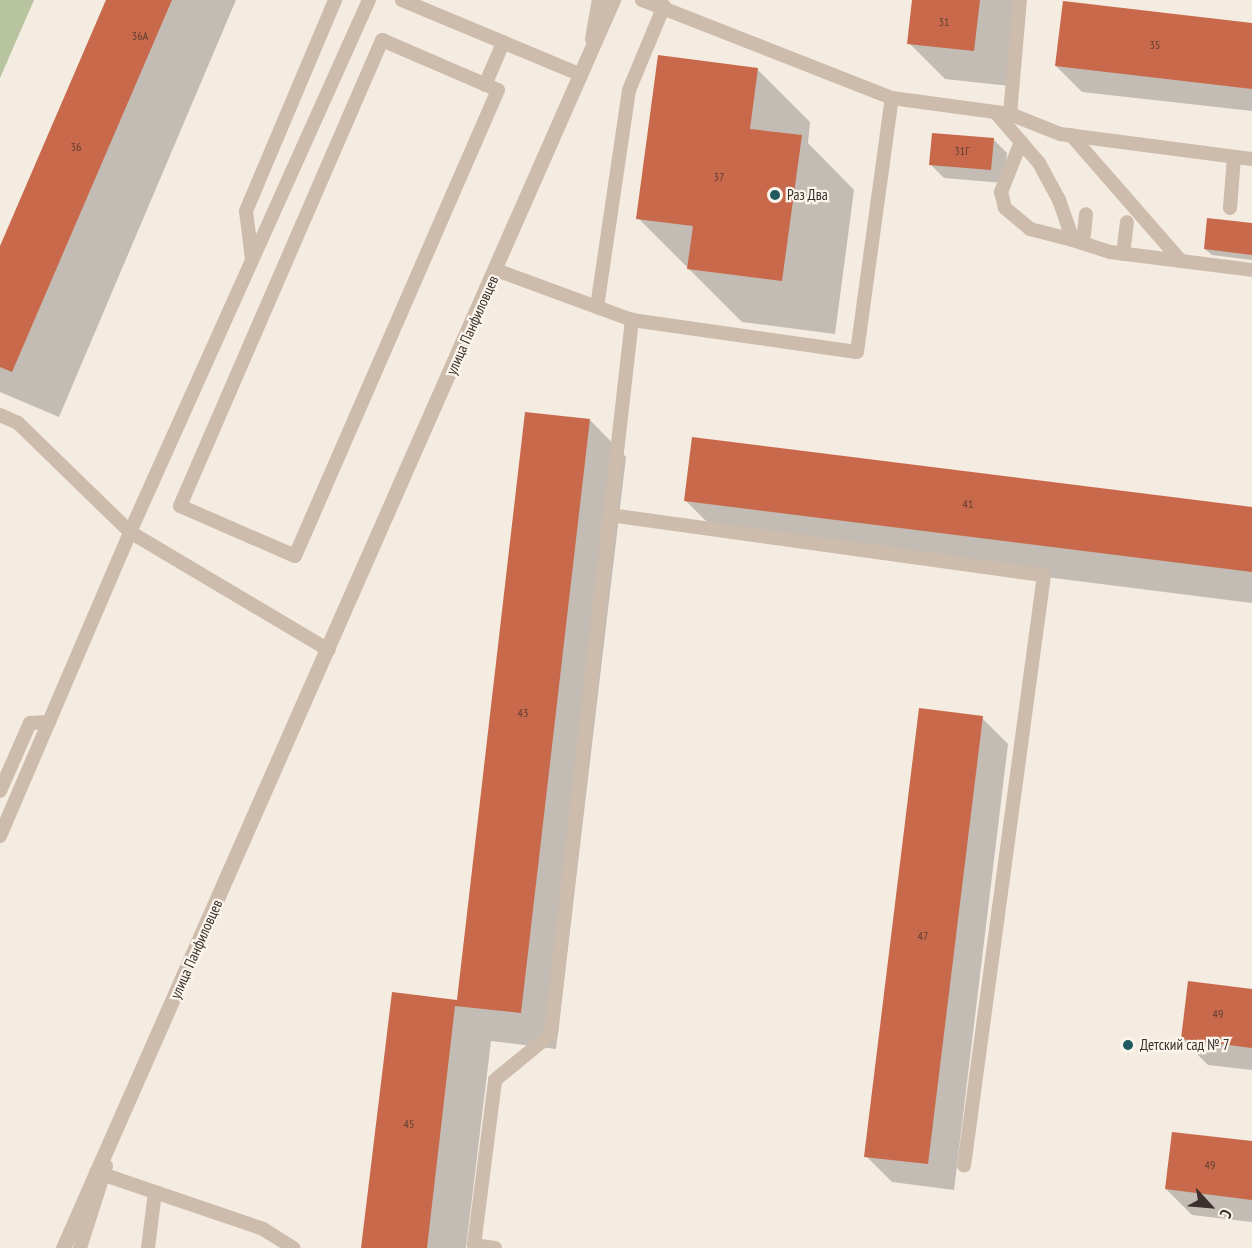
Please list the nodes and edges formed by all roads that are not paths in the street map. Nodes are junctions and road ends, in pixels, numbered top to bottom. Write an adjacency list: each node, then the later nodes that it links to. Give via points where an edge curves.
1 (335, 0): 25 (lane, via 246,211)
2 (369, 0): 25 (lane)
3 (402, 0): 9 (lane)
4 (599, 0): 10 (lane)
5 (613, 0): 10 (street, улица Панфиловцев)
6 (642, 0): 8 (lane)
7 (1020, 0): 14 (lane)
8 (664, 6): 13 (lane); 29 (lane, via 629,90)
9 (503, 43): 11 (lane); 12 (lane)
10 (589, 56): 11 (street, улица Панфиловцев)
11 (581, 75): 27 (street, улица Панфиловцев)
12 (485, 84): 12 (lane, via 498,90 295,556 180,507 382,40)
13 (892, 98): 14 (lane, via 996,113); 30 (lane, via 857,352)
14 (1010, 121): 15 (lane); 16 (lane); 17 (lane)
15 (1071, 135): 18 (lane); 26 (lane)
16 (1021, 142): 17 (lane); 23 (lane, via 1039,163)
17 (1014, 156): 23 (lane, via 1001,192 1005,208 1030,229)
18 (1234, 157): 19 (lane); 20 (lane)
19 (1252, 159)
20 (1230, 208)
21 (1086, 214): 23 (lane)
22 (1127, 222): 24 (lane)
23 (1078, 242): 24 (lane)
24 (1123, 254): 26 (lane)
25 (252, 261): 33 (lane)
26 (1181, 261): 28 (lane)
27 (496, 270): 29 (lane); 34 (street, улица Панфиловцев)
28 (1252, 270)
29 (597, 307): 30 (lane)
30 (632, 320): 32 (lane)
31 (0, 415): 33 (lane, via 18,423)
32 (610, 515): 38 (lane, via 1044,575); 41 (lane, via 551,1034 495,1080)
33 (130, 532): 34 (lane); 35 (lane)
34 (329, 650): 39 (street, улица Панфиловцев, via 120,1118)
35 (50, 722): 36 (lane, via 30,723); 37 (lane)
36 (0, 792)
37 (0, 836)
38 (964, 1166)
39 (100, 1173): 40 (lane); 42 (street, улица Панфиловцев); 43 (lane)
40 (155, 1192): 44 (lane); 45 (lane, via 263,1229)
41 (473, 1247): 46 (lane)
42 (63, 1248)
43 (80, 1248)
44 (148, 1248)
45 (293, 1248)
46 (495, 1248)

